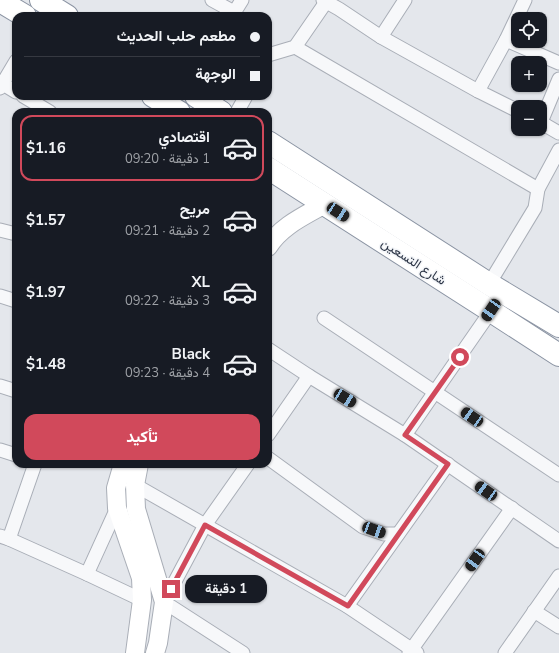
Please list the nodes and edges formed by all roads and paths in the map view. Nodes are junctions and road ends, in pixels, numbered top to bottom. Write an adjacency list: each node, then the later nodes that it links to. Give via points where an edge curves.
1 (41, 0): 9 (highway)
2 (212, 0): 10 (street)
3 (242, 0): 11 (street)
4 (405, 0): 12 (street)
5 (525, 0): 13 (street)
6 (0, 1): 8 (highway)
7 (324, 1): 12 (street); 14 (street)
8 (18, 12)
9 (60, 12)
10 (230, 12)
11 (234, 12)
12 (381, 37): 21 (street)
13 (506, 40): 16 (street); 21 (street)
14 (295, 47): 15 (street); 35 (street)
15 (272, 54)
16 (559, 63)
17 (12, 68): 19 (street)
18 (559, 79): 25 (street)
19 (1, 86): 20 (street)
20 (12, 90)
21 (478, 91): 29 (street)
22 (30, 100): 26 (street)
23 (160, 100): 27 (highway)
24 (202, 100): 28 (highway)
25 (547, 106)
26 (43, 108)
27 (172, 108)
28 (214, 108)
29 (511, 108)
30 (547, 126): 31 (street)
31 (559, 133)
32 (272, 145): 40 (highway, شارع التسعين)
33 (559, 150): 35 (street)
34 (272, 171): 36 (highway, شارع التسعين)
35 (538, 189): 40 (street, via 535,208)
36 (325, 204): 39 (main road, via 290,224); 43 (highway, شارع التسعين)
37 (0, 230): 38 (street)
38 (12, 233)
39 (272, 241)
40 (489, 284): 45 (highway, شارع التسعين)
41 (0, 296): 42 (street)
42 (12, 300)
43 (491, 310): 47 (highway, شارع التسعين); 51 (street)
44 (324, 318): 51 (street)
45 (559, 326)
46 (272, 352): 48 (street)
47 (559, 355)
48 (310, 376): 52 (street); 53 (street)
49 (0, 386): 50 (street)
50 (12, 389)
51 (436, 392): 53 (street); 62 (street)
52 (272, 429)
53 (405, 435): 57 (street)
54 (0, 450): 55 (street)
55 (12, 454)
56 (272, 461): 67 (street, via 363,527 384,534)
57 (448, 464): 65 (street); 67 (street)
58 (33, 468): 68 (street)
59 (122, 468): 64 (main road, via 116,488)
60 (138, 468): 63 (main road)
61 (245, 468): 66 (street)
62 (559, 475)
63 (135, 486): 66 (street); 73 (main road, via 136,509)
64 (117, 508): 70 (street); 72 (main road, via 141,578)
65 (512, 508): 69 (street); 77 (street)
66 (205, 525): 73 (street); 74 (street)
67 (398, 534): 74 (street)
68 (4, 537): 70 (street)
69 (559, 541)
70 (87, 574): 72 (street)
71 (559, 576): 75 (street)
72 (142, 600): 78 (main road)
73 (164, 602): 79 (main road); 80 (street)
74 (348, 606): 77 (street)
75 (534, 611): 76 (street); 81 (street)
76 (559, 627)
77 (412, 652)
78 (135, 653)
79 (155, 653)
80 (243, 653)
81 (505, 653)

